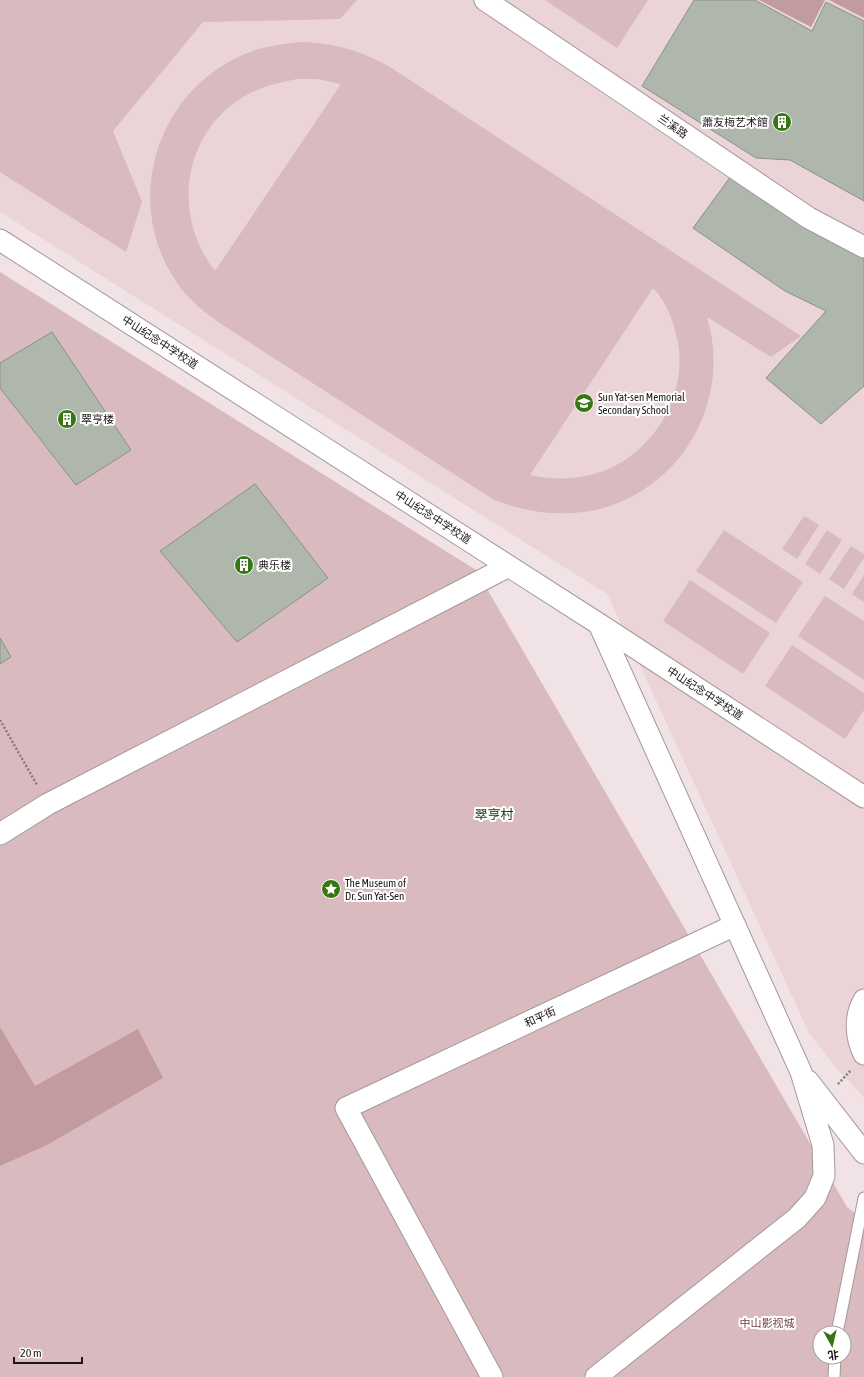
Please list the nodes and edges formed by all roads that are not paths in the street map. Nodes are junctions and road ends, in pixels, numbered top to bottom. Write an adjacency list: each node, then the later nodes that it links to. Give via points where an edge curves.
1 (485, 0): 3 (street, 兰溪路, via 809,218)
2 (0, 240): 4 (street, 中山纪念中学校道)
3 (864, 247)
4 (510, 566): 5 (street, 中山纪念中学校道); 7 (street, via 48,804)
5 (599, 624): 6 (street, 中山纪念中学校道); 8 (street)
6 (864, 797)
7 (0, 834)
8 (735, 925): 11 (street); 16 (street, 和平街, via 346,1108)
9 (864, 1000): 10 (street, via 858,1017 857,1031 861,1047)
10 (859, 1061)
11 (801, 1072): 12 (street); 17 (street, via 823,1145 824,1176 815,1198 797,1218)
12 (864, 1152)
13 (864, 1198): 14 (lane)
14 (839, 1325)
15 (835, 1365): 18 (lane)
16 (492, 1377)
17 (596, 1377)
18 (834, 1377)

